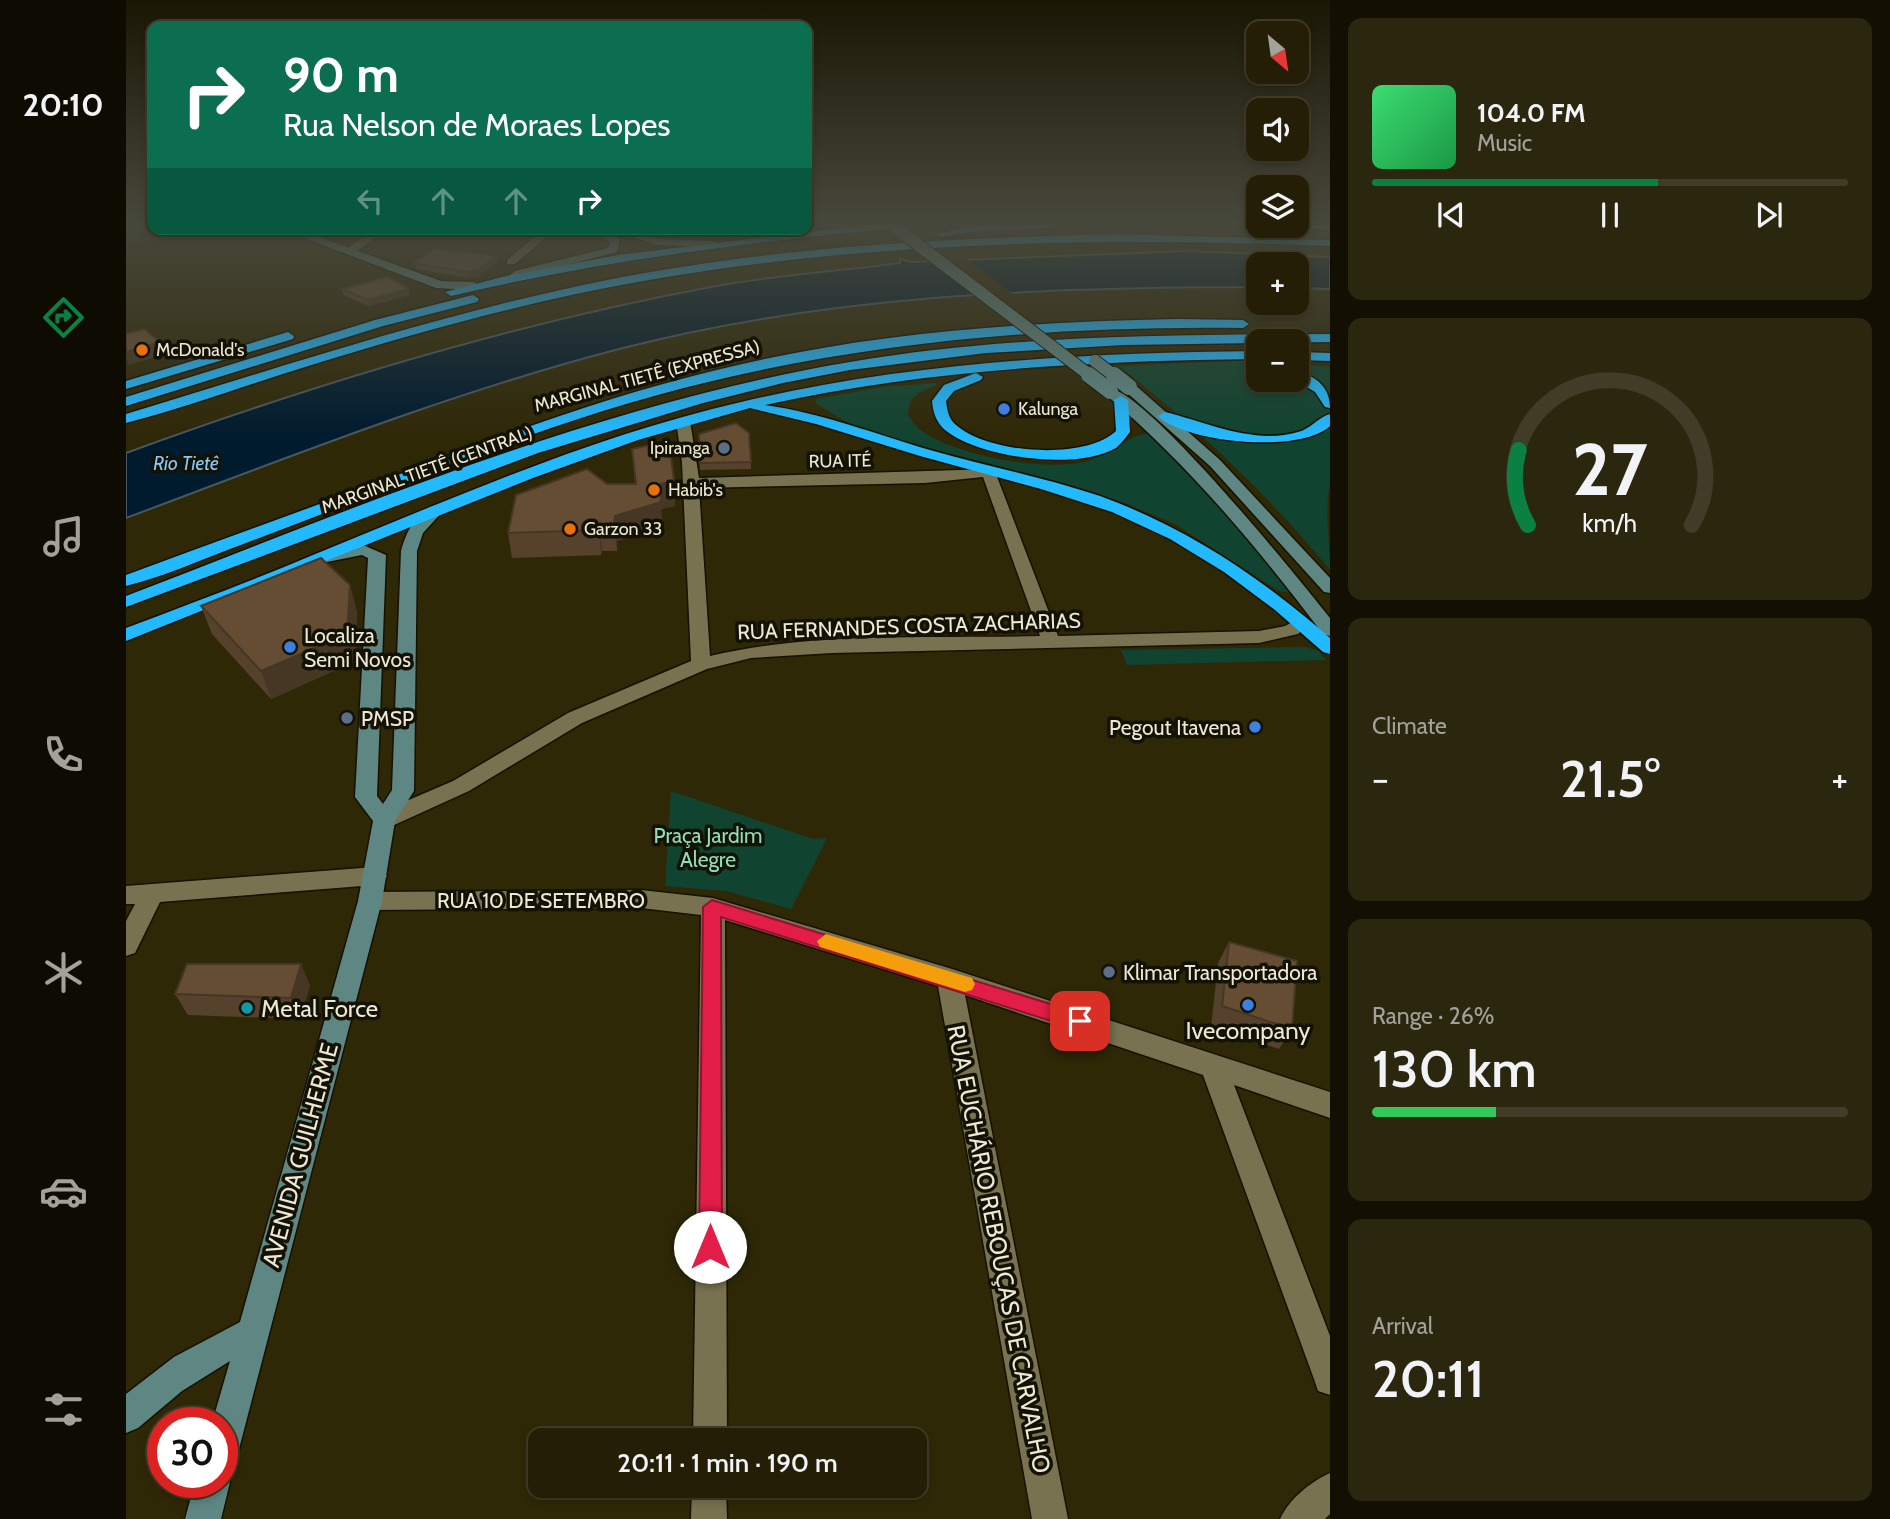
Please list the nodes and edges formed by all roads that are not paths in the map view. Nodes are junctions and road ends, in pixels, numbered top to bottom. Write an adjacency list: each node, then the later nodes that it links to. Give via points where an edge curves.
1 (436, 296): 20 (highway)
2 (487, 296): 12 (highway)
3 (552, 296): 28 (highway, via 361,345)
4 (988, 296): 21 (main road, bridge)
5 (999, 296): 21 (main road, bridge)
6 (1330, 327): 35 (highway, MARGINAL TIETÊ (EXPRESSA), via 1127,324 991,331 912,338 779,360 535,426)
7 (1228, 338): 8 (highway, MARGINAL TIETÊ (CENTRAL)); 9 (highway); 32 (highway, MARGINAL TIETÊ (CENTRAL), via 1114,340 988,350 783,379 678,406)
8 (1330, 338)
9 (1246, 339)
10 (1309, 344): 11 (highway)
11 (1330, 346)
12 (289, 350): 22 (highway); 23 (highway)
13 (1246, 355): 14 (highway)
14 (1223, 356): 17 (highway); 18 (highway, via 1132,355)
15 (1309, 356): 16 (highway)
16 (1330, 357)
17 (1246, 360)
18 (1013, 365): 21 (highway, via 949,388 939,401 949,426 987,446 1014,453 1076,453 1121,435 1125,423); 25 (highway, via 845,386)
19 (1309, 382): 24 (highway)
20 (126, 385)
21 (1120, 393): 26 (main road); 42 (main road, via 1174,445 1275,557)
22 (126, 395)
23 (126, 402)
24 (1330, 404)
25 (741, 406): 29 (highway); 30 (highway, via 808,415)
26 (1165, 416): 27 (highway, via 1212,433 1252,439 1299,436); 36 (main road)
27 (1330, 418)
28 (126, 419)
29 (683, 421): 31 (street); 33 (highway, via 583,452)
30 (989, 472): 31 (street, RUA ITÉ, via 925,478); 40 (highway, via 1115,508 1157,525 1194,545); 44 (street)
31 (691, 483): 46 (street)
32 (420, 491): 37 (highway, MARGINAL TIETÊ (CENTRAL)); 38 (highway, via 382,515)
33 (436, 510): 34 (highway); 39 (main road, AVENIDA GUILHERME, via 411,540)
34 (322, 558): 41 (main road, via 363,550 377,555); 43 (highway)
35 (126, 581)
36 (1330, 588)
37 (126, 602)
38 (126, 617)
39 (406, 622): 41 (main road); 47 (main road, AVENIDA GUILHERME, via 403,791)
40 (1303, 623): 44 (street, RUA FERNANDES COSTA ZACHARIAS, via 1259,637); 45 (highway)
41 (375, 626): 47 (main road, via 366,797)
42 (1330, 630)
43 (126, 635)
44 (1051, 642): 46 (street, RUA FERNANDES COSTA ZACHARIAS, via 774,650)
45 (1330, 648)
46 (701, 664): 47 (street, RUA FERNANDES COSTA ZACHARIAS, via 575,718 461,786)
47 (384, 820): 48 (main road, AVENIDA GUILHERME)
48 (372, 888): 49 (street, RUA 10 DE SETEMBRO); 51 (street, RUA 10 DE SETEMBRO, via 641,899); 56 (main road, AVENIDA GUILHERME)
49 (152, 893): 50 (street, RUA 10 DE SETEMBRO); 52 (street)
50 (126, 895)
51 (712, 907): 53 (street, RUA 10 DE SETEMBRO); 60 (street)
52 (126, 946)
53 (949, 979): 54 (street, RUA 10 DE SETEMBRO); 66 (street, RUA EUCHÁRIO REBOUÇAS DE CARVALHO)
54 (1212, 1064): 55 (street, RUA 10 DE SETEMBRO); 57 (street)
55 (1330, 1105)
56 (253, 1333): 58 (main road, AVENIDA GUILHERME); 59 (main road, via 172,1375)
57 (1330, 1379)
58 (233, 1407)
59 (126, 1416)
60 (709, 1428)
61 (1330, 1491): 67 (street)
62 (209, 1498): 64 (main road)
63 (709, 1498): 65 (street)
64 (203, 1519)
65 (709, 1519)
66 (1049, 1519)
67 (1298, 1519)

